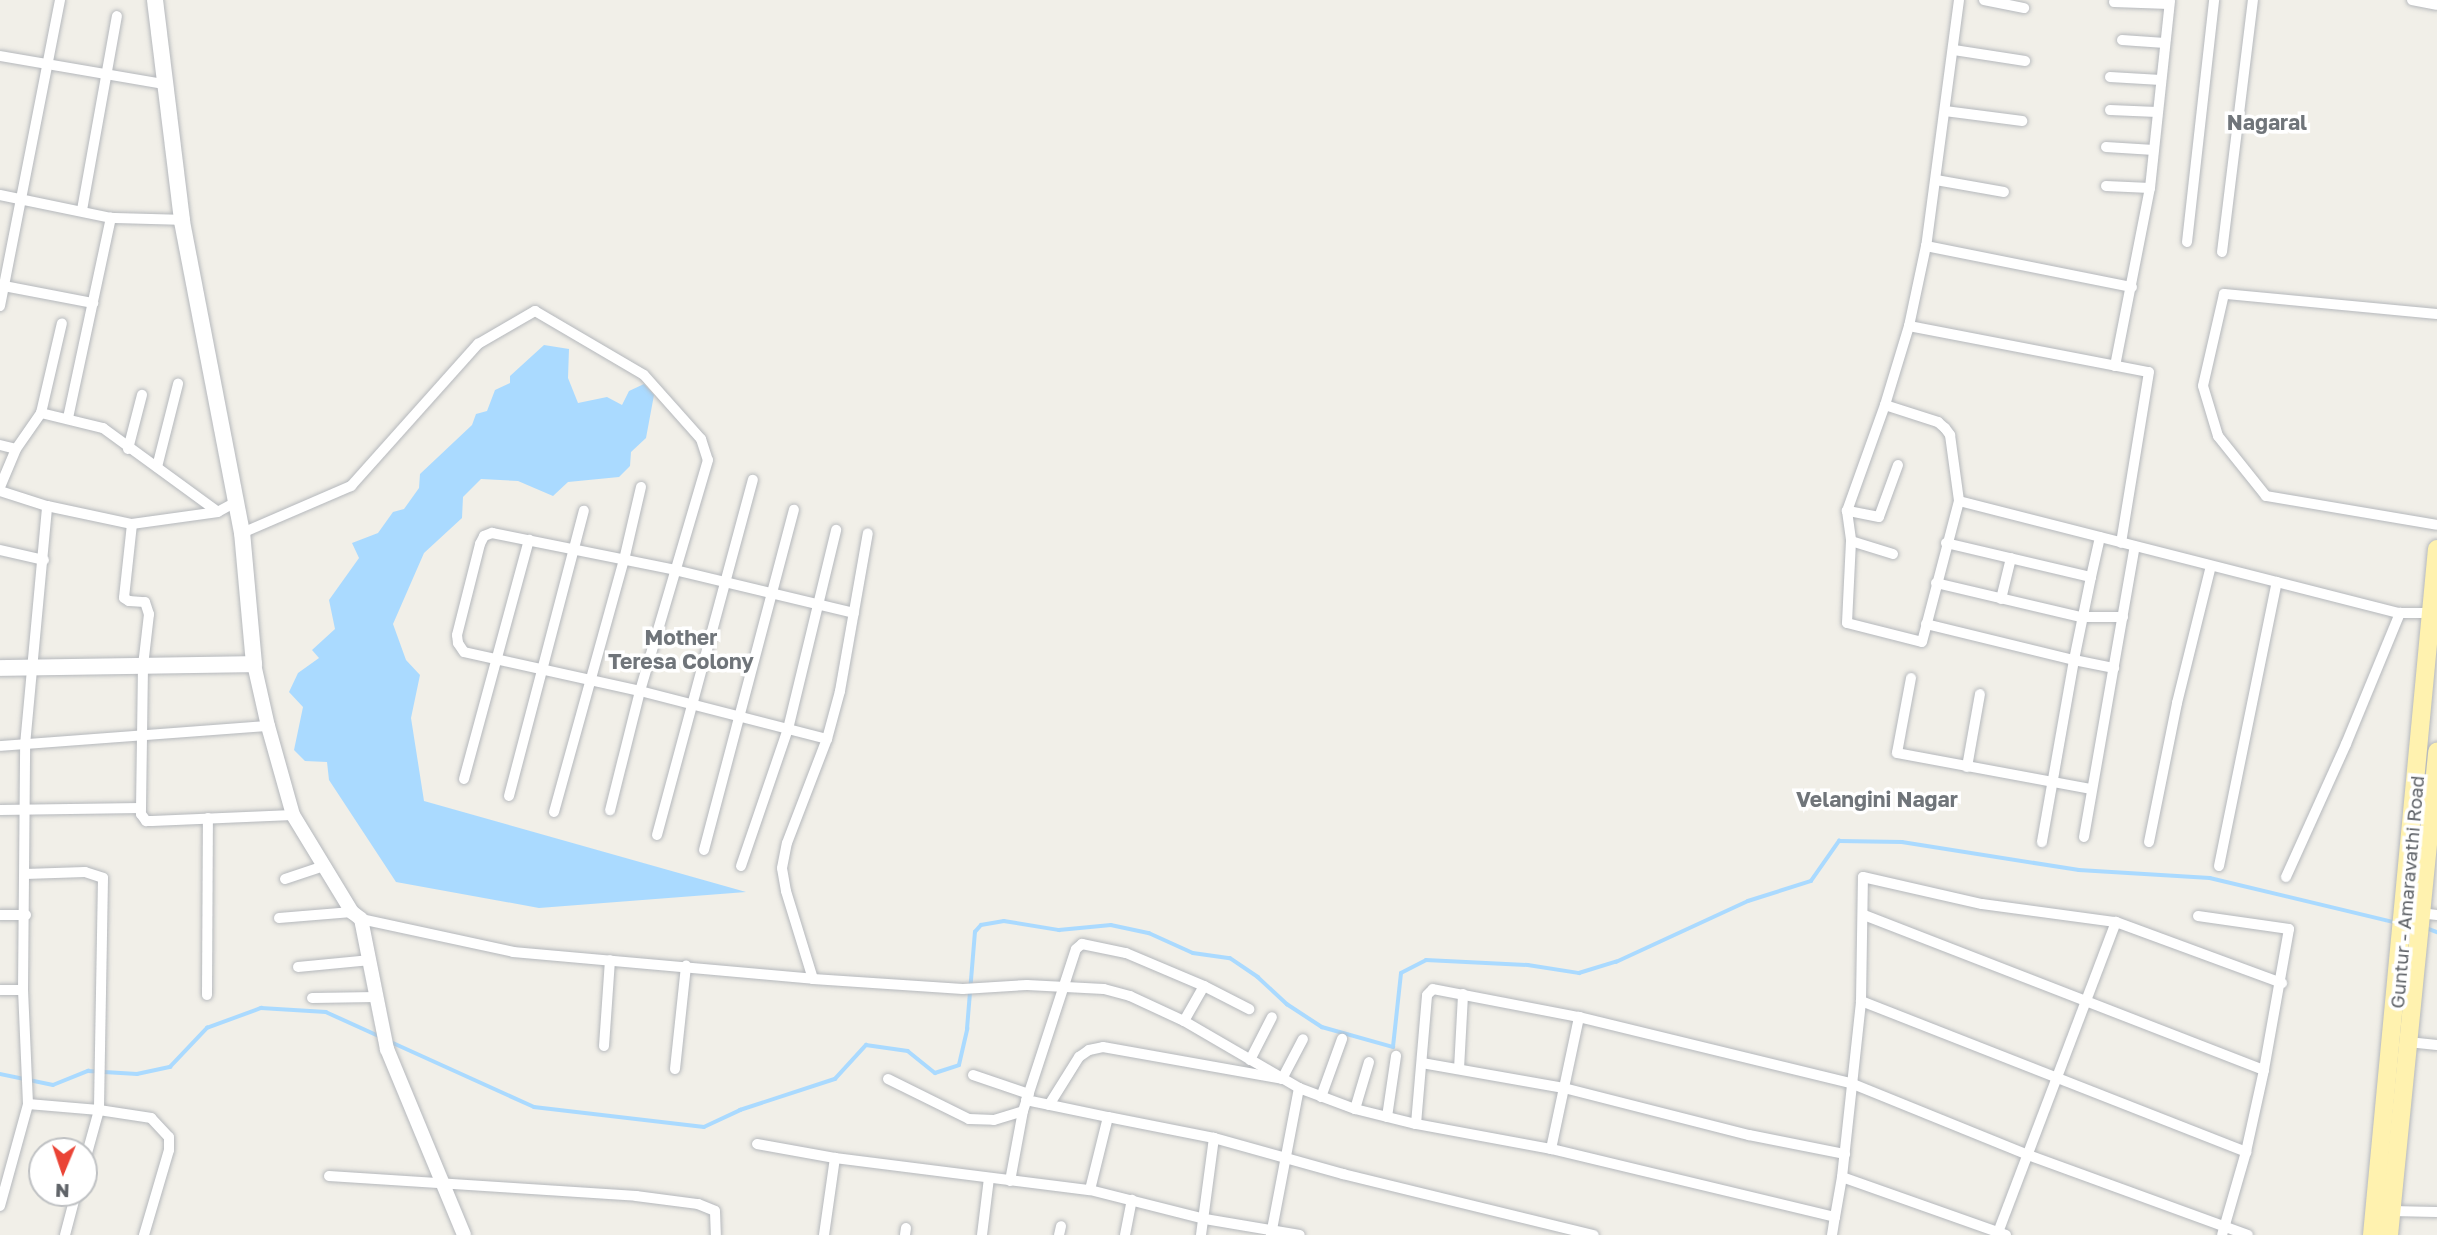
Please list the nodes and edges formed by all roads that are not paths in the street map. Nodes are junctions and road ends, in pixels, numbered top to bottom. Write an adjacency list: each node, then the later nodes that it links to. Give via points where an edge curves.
1 (60, 0): 18 (street)
2 (155, 0): 22 (main road)
3 (1959, 0): 15 (street)
4 (1984, 0): 11 (street)
5 (2214, 0): 38 (street)
6 (2253, 0): 40 (street)
7 (2412, 0): 10 (street)
8 (2114, 2): 9 (street)
9 (2169, 2): 14 (street)
10 (2437, 5)
11 (2024, 8)
12 (117, 16): 19 (street)
13 (2122, 40): 14 (street)
14 (2165, 43): 21 (street)
15 (1954, 50): 17 (street); 24 (street)
16 (0, 56): 18 (street)
17 (2025, 61)
18 (47, 65): 19 (street); 34 (street)
19 (106, 76): 22 (street); 35 (street)
20 (2110, 77): 21 (street)
21 (2161, 80): 25 (street)
22 (164, 84): 37 (main road)
23 (2110, 110): 25 (street)
24 (1945, 111): 26 (street); 29 (street)
25 (2157, 112): 28 (street)
26 (2022, 121)
27 (2106, 147): 28 (street)
28 (2154, 150): 31 (street)
29 (1936, 180): 32 (street); 39 (street)
30 (2106, 186): 31 (street)
31 (2150, 188): 43 (street)
32 (2004, 192)
33 (0, 195): 34 (street)
34 (21, 199): 35 (street); 41 (street)
35 (82, 210): 36 (street)
36 (111, 218): 37 (street); 44 (street)
37 (182, 220): 64 (main road)
38 (2187, 242)
39 (1926, 246): 43 (street); 48 (street)
40 (2222, 252)
41 (4, 259): 42 (street)
42 (4, 286): 44 (street); 45 (street)
43 (2132, 287): 49 (street)
44 (93, 303): 54 (street)
45 (0, 306)
46 (2437, 314): 71 (street, via 2224,294 2203,386 2218,436 2266,496)
47 (62, 323): 53 (street)
48 (1909, 326): 49 (street); 52 (street)
49 (2115, 366): 79 (street, via 2149,372)
50 (178, 384): 59 (street)
51 (142, 395): 57 (street)
52 (1885, 405): 63 (street, via 1945,428 1950,435); 68 (street)
53 (41, 413): 54 (street); 56 (street)
54 (68, 418): 57 (street, via 103,428)
55 (0, 445): 56 (street)
56 (16, 449): 62 (street)
57 (128, 449): 59 (street)
58 (1898, 465): 68 (street, via 1880,517)
59 (157, 467): 69 (street)
60 (753, 480): 91 (street)
61 (641, 487): 87 (street)
62 (0, 489): 65 (street)
63 (1959, 501): 75 (street); 78 (street)
64 (234, 503): 69 (street); 73 (main road)
65 (47, 506): 70 (street); 86 (street)
66 (794, 510): 94 (street)
67 (584, 511): 82 (street)
68 (1847, 511): 77 (street)
69 (218, 512): 70 (street)
70 (132, 524): 106 (street, via 124,598 145,602 148,607)
71 (2437, 525)
72 (836, 530): 96 (street)
73 (242, 533): 89 (street, via 351,486 478,344 535,311 644,375 701,439 708,460); 105 (main road)
74 (868, 533): 98 (street)
75 (2101, 537): 79 (street); 90 (street)
76 (529, 540): 82 (street); 103 (street); 103 (street, via 492,533 480,544 458,643 464,652)
77 (1852, 541): 84 (street); 102 (street, via 1847,624 1922,642)
78 (1946, 543): 85 (street); 93 (street)
79 (2121, 543): 80 (street)
80 (2136, 546): 88 (street); 101 (street)
81 (2437, 548): 97 (main road, Guntur - Amaravathi Road)
82 (574, 549): 87 (street); 108 (street)
83 (0, 550): 86 (street)
84 (1893, 554)
85 (2011, 558): 90 (street); 95 (street)
86 (44, 560): 110 (street)
87 (624, 560): 89 (street); 112 (street)
88 (2211, 566): 92 (street); 139 (street)
89 (675, 570): 91 (street); 113 (street)
90 (2091, 577): 100 (street)
91 (726, 582): 94 (street); 115 (street)
92 (2277, 582): 99 (street); 143 (street)
93 (1936, 583): 95 (street); 102 (street)
94 (773, 594): 96 (street); 116 (street)
95 (2001, 598): 100 (street)
96 (818, 605): 98 (street); 118 (street)
97 (2434, 612): 99 (street); 154 (main road, Guntur - Amaravathi Road)
98 (854, 613): 120 (street)
99 (2400, 613): 145 (street)
100 (2081, 617): 101 (street); 104 (street)
101 (2123, 617): 109 (street)
102 (1926, 624): 104 (street)
103 (497, 657): 108 (street); 125 (street)
104 (2074, 660): 109 (street); 126 (street)
105 (254, 664): 106 (main road); 117 (street)
106 (143, 666): 110 (main road); 119 (street)
107 (0, 668): 110 (main road)
108 (544, 668): 112 (street); 128 (street)
109 (2113, 668): 127 (street)
110 (30, 669): 121 (street)
111 (1911, 678): 124 (street, via 1897,752)
112 (590, 680): 113 (street); 133 (street)
113 (640, 691): 115 (street); 132 (street)
114 (1980, 694): 124 (street)
115 (694, 705): 116 (street); 136 (street)
116 (740, 717): 118 (street); 140 (street)
117 (268, 726): 119 (street); 134 (street)
118 (788, 729): 120 (street); 142 (street)
119 (141, 735): 121 (street); 130 (street)
120 (827, 739): 159 (street, via 782,868)
121 (25, 745): 122 (street); 129 (street)
122 (0, 746)
123 (2437, 751): 154 (main road, Guntur - Amaravathi Road)
124 (1967, 767): 126 (street)
125 (464, 779)
126 (2052, 782): 127 (street); 138 (street)
127 (2091, 789): 137 (street)
128 (509, 796)
129 (25, 808): 130 (street); 131 (street); 144 (street)
130 (141, 808): 135 (street, via 146,821)
131 (0, 810)
132 (610, 810)
133 (554, 812)
134 (293, 815): 135 (street); 141 (street)
135 (208, 818): 166 (street)
136 (657, 835)
137 (2084, 837)
138 (2042, 842)
139 (2149, 842)
140 (704, 850)
141 (324, 866): 146 (street); 149 (street)
142 (741, 866)
143 (2219, 866)
144 (25, 874): 148 (street); 199 (street, via 85,872 103,878)
145 (2286, 877)
146 (285, 879)
147 (0, 915): 148 (street)
148 (26, 915): 164 (street)
149 (357, 915): 152 (street); 155 (street); 156 (street, via 513,952)
150 (1864, 915): 153 (street, via 1863,877 1983,904); 169 (street); 170 (street)
151 (2198, 916): 160 (street, via 2289,929)
152 (279, 918)
153 (2116, 922): 160 (street); 169 (street)
154 (2417, 922): 177 (main road, Guntur - Amaravathi Road); 240 (main road, Guntur - Amaravathi Road)
155 (371, 960): 158 (street); 167 (street)
156 (610, 960): 157 (street); 179 (street)
157 (686, 965): 159 (street); 184 (street)
158 (298, 967)
159 (813, 979): 162 (street, via 963,989)
160 (2281, 983): 186 (street)
161 (1204, 986): 162 (street, via 1126,953 1082,944 1076,949); 171 (street); 174 (street)
162 (1065, 987): 174 (street, via 1117,992); 195 (street)
163 (0, 990): 164 (street)
164 (23, 990): 196 (street)
165 (1463, 994): 173 (street); 183 (street, via 1428,991); 185 (street)
166 (208, 995)
167 (377, 997): 168 (street); 216 (street, via 387,1048)
168 (312, 998)
169 (2089, 1000): 186 (street); 190 (street)
170 (1861, 1001): 190 (street); 191 (street)
171 (1249, 1009)
172 (1272, 1017): 181 (street)
173 (1580, 1017): 191 (street); 192 (street)
174 (1184, 1021): 181 (street)
175 (1303, 1038): 189 (street)
176 (1342, 1039): 194 (street)
177 (2408, 1042): 178 (street); 221 (main road, Guntur - Amaravathi Road)
178 (2437, 1045)
179 (604, 1046)
180 (1396, 1056): 201 (street)
181 (1250, 1060): 189 (street)
182 (1369, 1062): 198 (street)
183 (1422, 1063): 185 (street); 202 (street)
184 (675, 1069)
185 (1459, 1069): 192 (street)
186 (2264, 1070): 207 (street)
187 (973, 1075): 195 (street)
188 (888, 1079): 195 (street, via 969,1119 994,1120)
189 (1282, 1079): 193 (street); 197 (street, via 1102,1047 1079,1057)
190 (2059, 1080): 207 (street); 209 (street)
191 (1853, 1084): 208 (street); 209 (street)
192 (1564, 1087): 206 (street); 208 (street, via 1749,1135)
193 (1299, 1088): 194 (street); 211 (street)
194 (1321, 1097): 198 (street)
195 (1026, 1102): 197 (street); 215 (street)
196 (28, 1104): 199 (street); 219 (street)
197 (1049, 1105): 200 (street)
198 (1355, 1109): 201 (street)
199 (99, 1110): 203 (street); 229 (street, via 151,1118 169,1137)
200 (1108, 1117): 204 (street); 217 (street)
201 (1387, 1117): 202 (street)
202 (1416, 1125): 206 (street)
203 (92, 1137)
204 (1214, 1138): 211 (street); 224 (street)
205 (757, 1144): 210 (street)
206 (1551, 1149): 223 (street)
207 (2246, 1152): 225 (street)
208 (1844, 1154): 213 (street)
209 (2028, 1155): 225 (street); 227 (street)
210 (835, 1157): 214 (street); 232 (street)
211 (1286, 1157): 226 (street); 237 (street)
212 (329, 1176): 216 (street)
213 (1842, 1177): 223 (street); 227 (street)
214 (989, 1178): 215 (street); 233 (street)
215 (1010, 1181): 217 (street)
216 (444, 1185): 230 (street); 231 (street, via 636,1196 707,1206 715,1211)
217 (1090, 1190): 218 (street)
218 (1132, 1200): 224 (street); 234 (street)
219 (0, 1206)
220 (72, 1207): 228 (street)
221 (2391, 1211): 222 (street); 241 (main road, Guntur - Amaravathi Road)
222 (2437, 1212)
223 (1835, 1217): 238 (street)
224 (1205, 1219): 226 (street); 235 (street)
225 (2224, 1231): 239 (street)
226 (1272, 1232): 236 (street)
227 (2000, 1234)
228 (65, 1235)
229 (144, 1235)
230 (464, 1235)
231 (716, 1235)
232 (824, 1235)
233 (982, 1235)
234 (1125, 1235)
235 (1201, 1235)
236 (1300, 1235)
237 (1594, 1235)
238 (1832, 1235)
239 (2248, 1235)
240 (2372, 1235)
241 (2389, 1235)

